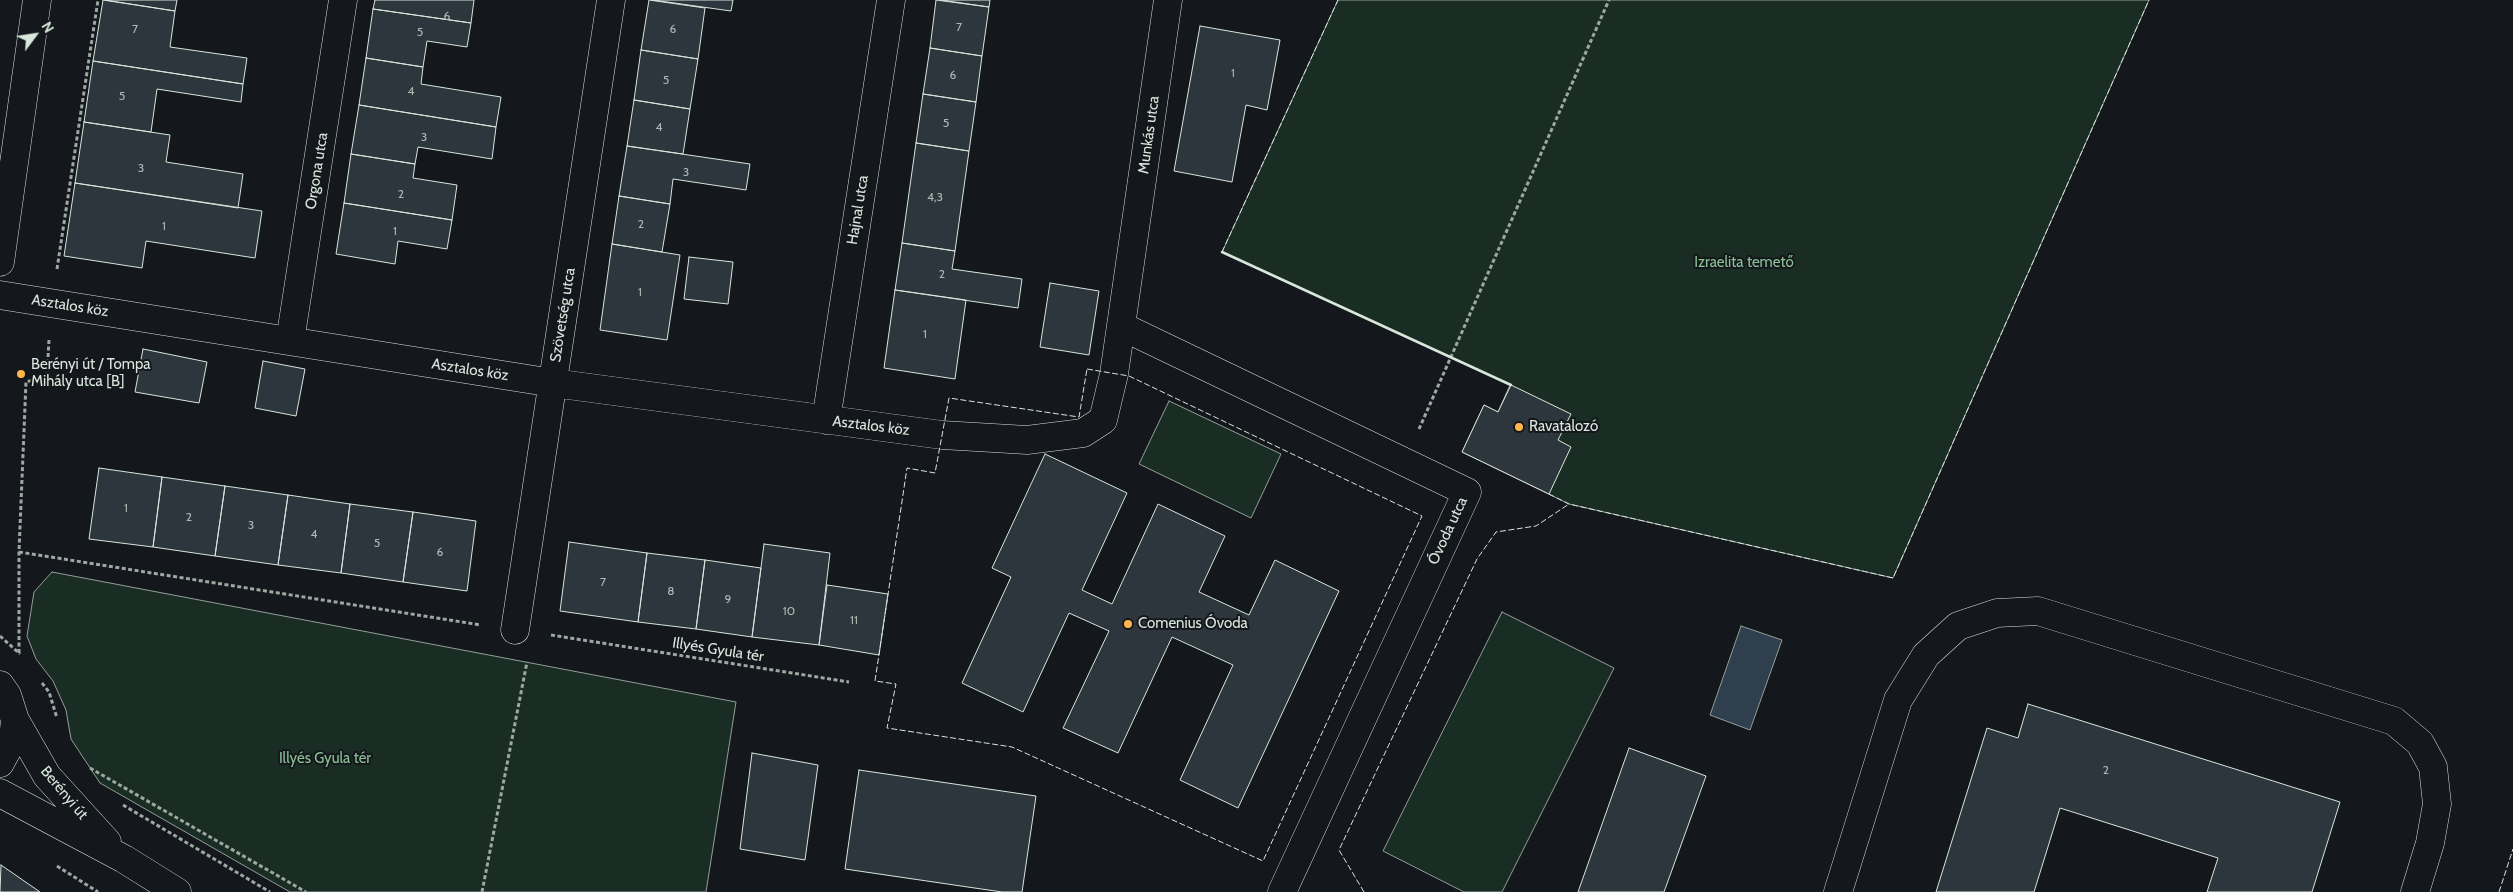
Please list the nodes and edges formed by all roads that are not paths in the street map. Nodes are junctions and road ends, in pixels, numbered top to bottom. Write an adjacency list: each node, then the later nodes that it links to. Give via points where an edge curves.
1 (37, 0): 6 (street)
2 (343, 0): 9 (street, Orgona utca)
3 (611, 0): 11 (street, Szövetség utca)
4 (891, 0): 12 (street, Hajnal utca)
5 (1168, 0): 8 (street, Munkás utca)
6 (0, 262)
7 (0, 295): 9 (street, Asztalos köz)
8 (1121, 326): 10 (street, Munkás utca); 20 (street, Óvoda utca, via 1467,492)
9 (290, 341): 11 (street, Asztalos köz)
10 (1114, 374): 12 (street, Asztalos köz, via 1103,420 1083,433 1027,440 942,435)
11 (553, 382): 12 (street, Asztalos köz); 13 (street, Szövetség utca)
12 (826, 420)
13 (524, 631)
14 (0, 685): 15 (street, Berényi út)
15 (15, 720): 16 (street, Berényi út, via 13,739); 18 (street, Berényi út, via 47,776)
16 (0, 763)
17 (0, 793): 18 (street, Berényi út)
18 (124, 859): 19 (street, Berényi út)
19 (178, 892)
20 (1282, 892)
21 (1838, 892): 22 (street, via 1898,700 1926,655 1958,626 1997,613 2038,611 2394,721 2420,743 2433,767 2437,804 2430,843)
22 (2415, 892)

